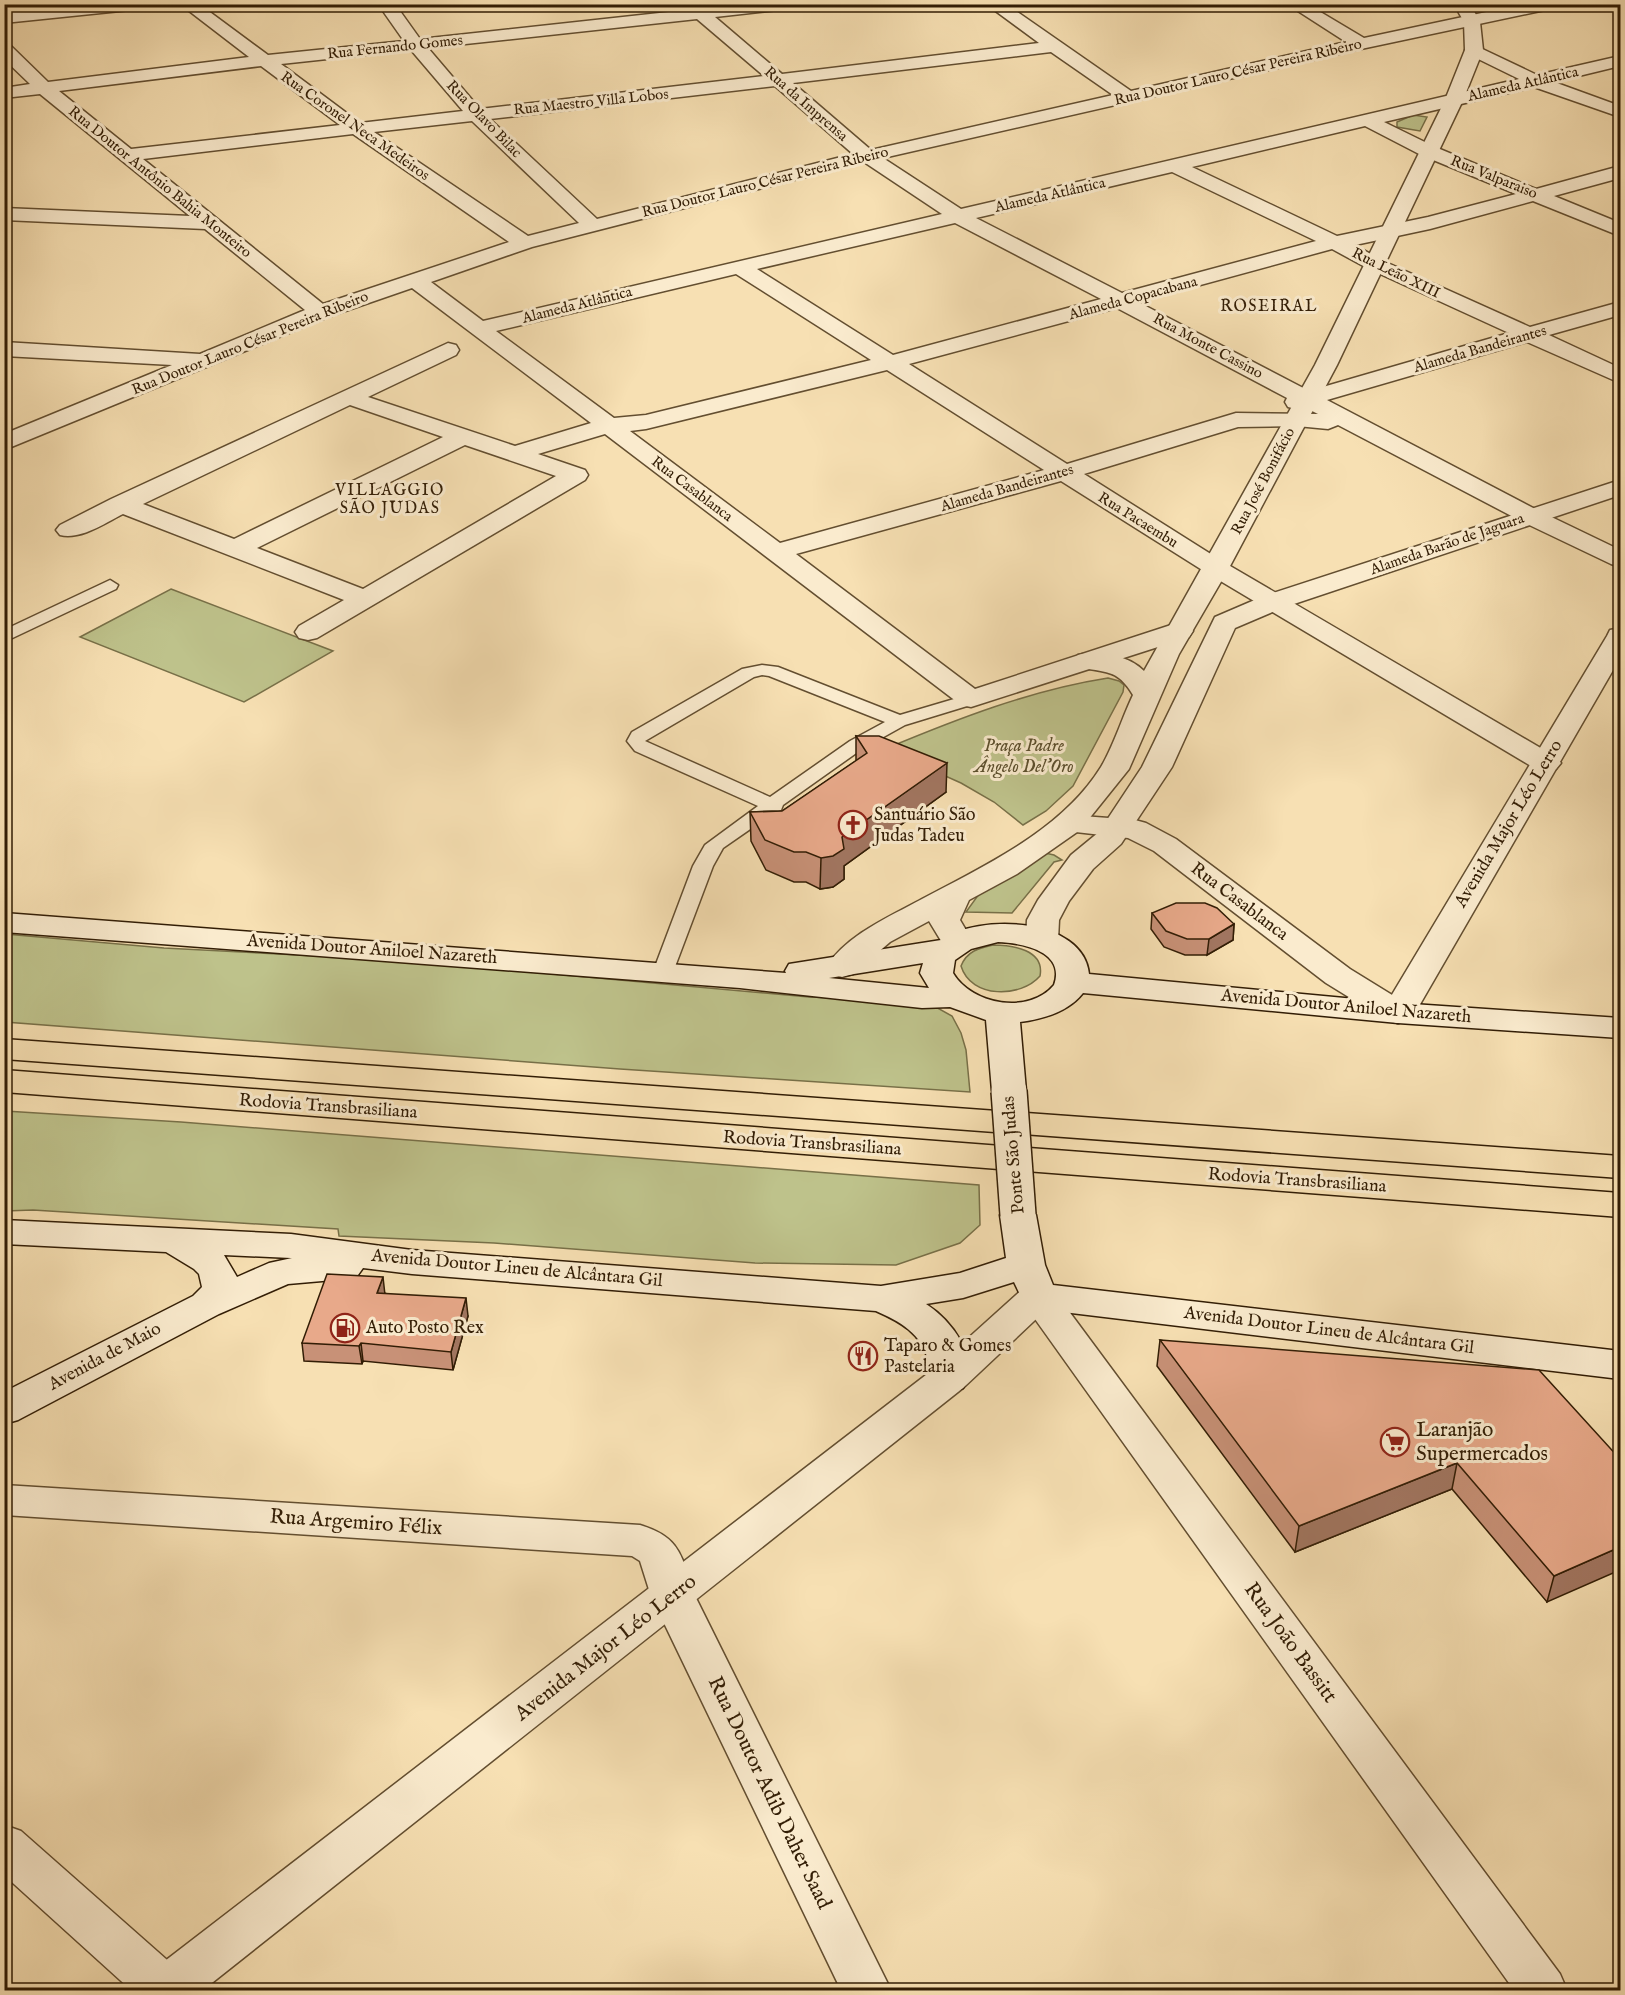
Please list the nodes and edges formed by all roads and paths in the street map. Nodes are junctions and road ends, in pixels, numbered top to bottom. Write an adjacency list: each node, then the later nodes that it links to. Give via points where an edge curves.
1 (140, 4): 10 (street)
2 (188, 4): 17 (street, Rua Coronel Neca Medeiros)
3 (386, 4): 13 (street, Rua Olavo Bilac)
4 (787, 4): 9 (street, Rua Fernando Gomes)
5 (994, 4): 14 (street)
6 (1295, 4): 12 (street)
7 (1462, 4): 11 (street, Rua José Bonifácio)
8 (1550, 4): 11 (street, Rua Doutor Lauro César Pereira Ribeiro)
9 (695, 9): 13 (street, Rua Fernando Gomes); 19 (street, Rua da Imprensa)
10 (4, 18)
11 (1472, 22): 12 (street, Rua Doutor Lauro César Pereira Ribeiro); 16 (street, Rua José Bonifácio)
12 (1360, 44): 23 (street, Rua Doutor Lauro César Pereira Ribeiro)
13 (416, 45): 17 (street, Rua Fernando Gomes); 26 (street, Rua Olavo Bilac)
14 (1055, 46): 19 (street, Rua Maestro Villa Lobos); 23 (street)
15 (4, 49): 21 (street, Rua Doutor Antônio Bahia Monteiro)
16 (1474, 50): 20 (street); 24 (street, Rua José Bonifácio)
17 (263, 61): 21 (street, Rua Fernando Gomes); 28 (street, Rua Coronel Neca Medeiros)
18 (1620, 61): 20 (street, Alameda Atlântica)
19 (778, 80): 26 (street, Rua Maestro Villa Lobos); 31 (street, Rua da Imprensa)
20 (1535, 81): 24 (street, Alameda Atlântica); 25 (street)
21 (43, 87): 22 (street, Rua Fernando Gomes); 30 (street, Rua Doutor Antônio Bahia Monteiro)
22 (4, 93)
23 (1127, 96): 31 (street, Rua Doutor Lauro César Pereira Ribeiro)
24 (1454, 100): 27 (street, Alameda Atlântica); 29 (street, Rua José Bonifácio)
25 (1620, 112)
26 (476, 115): 28 (street, Rua Maestro Villa Lobos); 38 (street, Rua Olavo Bilac)
27 (1369, 121): 29 (street, Rua Valparaiso); 32 (street, Alameda Atlântica)
28 (356, 128): 30 (street, Rua Maestro Villa Lobos); 41 (street, Rua Coronel Neca Medeiros)
29 (1428, 150): 34 (street, Rua Valparaiso); 39 (street, Rua José Bonifácio)
30 (126, 155): 37 (street, Rua Doutor Antônio Bahia Monteiro)
31 (867, 156): 36 (street, Rua da Imprensa); 38 (street, Rua Doutor Lauro César Pereira Ribeiro)
32 (1175, 166): 36 (street, Alameda Atlântica); 42 (street, Rua Leão XIII)
33 (1620, 172): 34 (street, Alameda Copacabana)
34 (1536, 194): 39 (street, Alameda Copacabana); 40 (street, Rua Valparaiso)
35 (4, 214): 37 (street)
36 (958, 216): 44 (street, Alameda Atlântica); 46 (street, Rua Monte Cassino)
37 (210, 223): 48 (street, Rua Doutor Antônio Bahia Monteiro)
38 (592, 225): 41 (street, Rua Doutor Lauro César Pereira Ribeiro)
39 (1390, 230): 42 (street, Alameda Copacabana); 43 (street, Rua José Bonifácio)
40 (1620, 230)
41 (525, 243): 45 (street, Rua Doutor Lauro César Pereira Ribeiro)
42 (1333, 243): 43 (street, Rua Leão XIII); 46 (street, Alameda Copacabana)
43 (1374, 264): 50 (street, Rua Leão XIII); 57 (street, Rua José Bonifácio)
44 (737, 266): 49 (street, Alameda Atlântica); 54 (street, Rua Pacaembu)
45 (414, 279): 48 (street, Rua Doutor Lauro César Pereira Ribeiro); 49 (street, Rua Casablanca)
46 (1122, 301): 54 (street, Alameda Copacabana); 57 (street, Rua Monte Cassino)
47 (1620, 308): 50 (street, Alameda Bandeirantes)
48 (320, 312): 53 (street, Rua Doutor Lauro César Pereira Ribeiro)
49 (480, 328): 58 (street, Rua Casablanca)
50 (1529, 336): 55 (street, Rua Leão XIII); 57 (street, Alameda Bandeirantes)
51 (4, 349): 53 (street)
52 (448, 350): 56 (street)
53 (205, 360): 60 (street, Rua Doutor Lauro César Pereira Ribeiro)
54 (892, 362): 58 (street, Alameda Copacabana); 63 (street, Rua Pacaembu)
55 (1620, 376)
56 (347, 397): 59 (street); 65 (street)
57 (1302, 409): 63 (street, Alameda Bandeirantes, via 1236,420); 66 (street, Rua Monte Cassino, via 1362,427); 71 (street, Rua José Bonifácio)
58 (614, 431): 61 (street); 62 (street); 69 (street, Rua Casablanca)
59 (462, 436): 61 (street); 68 (street)
60 (4, 443)
61 (514, 454): 62 (street)
62 (538, 462): 73 (street, via 576,475)
63 (1062, 473): 69 (street, Alameda Bandeirantes); 71 (street, Rua Pacaembu)
64 (1620, 487): 66 (street, Alameda Barão de Jaguara)
65 (120, 504): 67 (street); 68 (street)
66 (1530, 516): 70 (street, Rua Monte Cassino); 74 (street, Alameda Barão de Jaguara)
67 (69, 530)
68 (235, 549): 73 (street)
69 (776, 552): 81 (street, Rua Casablanca)
70 (1620, 559)
71 (1216, 568): 74 (street, Rua Pacaembu); 75 (street, Rua José Bonifácio)
72 (110, 585): 78 (lane)
73 (365, 599): 76 (street)
74 (1273, 602): 83 (street, Rua Pacaembu); 86 (street, via 1224,622 1157,767)
75 (1180, 631): 79 (street); 80 (street, Rua José Bonifácio)
76 (308, 632)
77 (1620, 636): 83 (street, Avenida Major Léo Lerro)
78 (4, 637)
79 (1088, 661): 80 (street, via 1125,667); 81 (street)
80 (1147, 696): 85 (street, Rua José Bonifácio, via 1114,769)
81 (971, 699): 82 (lane)
82 (899, 721): 84 (lane, via 856,745); 84 (lane, via 762,670 748,673 638,736 636,741 641,747)
83 (1545, 763): 97 (street, Avenida Major Léo Lerro)
84 (774, 806): 92 (lane, via 715,845 703,866)
85 (1069, 824): 86 (street, Rua Casablanca); 87 (street, Rua José Bonifácio)
86 (1118, 826): 89 (street, via 1082,862 1054,900 1043,920); 97 (street, Rua Casablanca, via 1135,829 1165,845 1338,976)
87 (956, 895): 90 (street, via 944,920); 91 (street, Rua José Bonifácio, via 879,935)
88 (4, 922): 92 (street, Avenida Doutor Aniloel Nazareth)
89 (1042, 940): 90 (street, via 998,932 976,935); 94 (street, via 1070,960)
90 (952, 945): 91 (street, Avenida Doutor Aniloel Nazareth); 95 (street, via 938,960 936,973)
91 (842, 967): 93 (street, Avenida Doutor Aniloel Nazareth)
92 (663, 972): 93 (street, Avenida Doutor Aniloel Nazareth)
93 (740, 978): 95 (street, Avenida Doutor Aniloel Nazareth, via 922,998)
94 (1072, 982): 96 (street, via 1059,999 1046,1006); 97 (street, Avenida Doutor Aniloel Nazareth)
95 (953, 997): 96 (street)
96 (1002, 1012): 106 (street, Ponte São Judas, bridge, via 1018,1215)
97 (1398, 1013): 98 (street, Avenida Doutor Aniloel Nazareth)
98 (1620, 1028)
99 (4, 1049): 101 (highway, Rodovia Transbrasiliana)
100 (4, 1082): 102 (highway, Rodovia Transbrasiliana)
101 (1620, 1167)
102 (1620, 1205)
103 (4, 1232): 104 (street, Avenida Doutor Lineu de Alcântara Gil)
104 (174, 1240): 105 (street, Avenida Doutor Lineu de Alcântara Gil, via 291,1246); 108 (street, Avenida de Maio, via 213,1264 221,1277 222,1291)
105 (412, 1262): 107 (street, Avenida Doutor Lineu de Alcântara Gil); 108 (street, Avenida de Maio, via 282,1272)
106 (1032, 1281): 107 (street, Avenida Doutor Lineu de Alcântara Gil, via 963,1285); 109 (street, Avenida Doutor Lineu de Alcântara Gil); 110 (street, Avenida Major Léo Lerro); 117 (street, Rua João Bassitt)
107 (881, 1299): 110 (street, via 920,1317 934,1330 947,1353)
108 (206, 1305): 111 (street, Avenida de Maio)
109 (1620, 1365)
110 (949, 1378): 113 (street, Avenida Major Léo Lerro)
111 (4, 1410)
112 (4, 1500): 113 (street, Rua Argemiro Félix, via 640,1541 658,1552)
113 (673, 1596): 115 (street, Avenida Major Léo Lerro); 116 (street, Rua Doutor Adib Daher Saad)
114 (4, 1845): 115 (street)
115 (166, 1990)
116 (866, 1990)
117 (1542, 1990)

